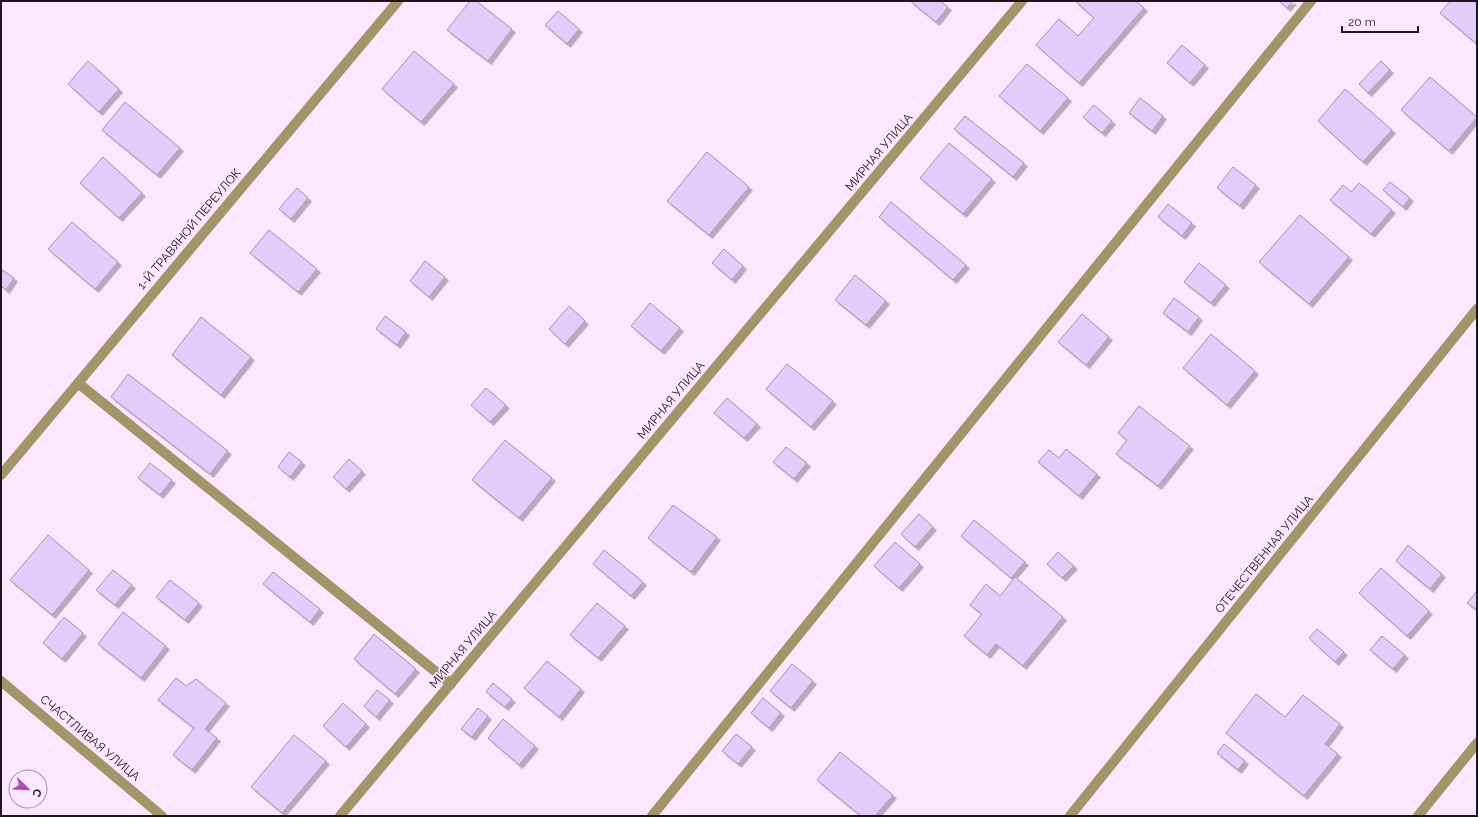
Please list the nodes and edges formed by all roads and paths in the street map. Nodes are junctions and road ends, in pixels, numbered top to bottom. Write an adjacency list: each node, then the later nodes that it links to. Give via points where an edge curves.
1 (398, 1): 5 (street, 1-Й ТРАВЯНОЙ ПЕРЕУЛОК)
2 (1022, 1): 8 (street, МИРНАЯ УЛИЦА)
3 (1311, 1): 12 (street)
4 (1477, 309): 13 (street, ОТЕЧЕСТВЕННАЯ УЛИЦА)
5 (78, 383): 6 (street, 1-Й ТРАВЯНОЙ ПЕРЕУЛОК); 8 (street)
6 (1, 475)
7 (1, 681): 10 (street, СЧАСТЛИВАЯ УЛИЦА)
8 (451, 684): 11 (street, МИРНАЯ УЛИЦА)
9 (1477, 743): 14 (street)
10 (162, 816)
11 (340, 816)
12 (652, 816)
13 (1070, 816)
14 (1418, 816)

